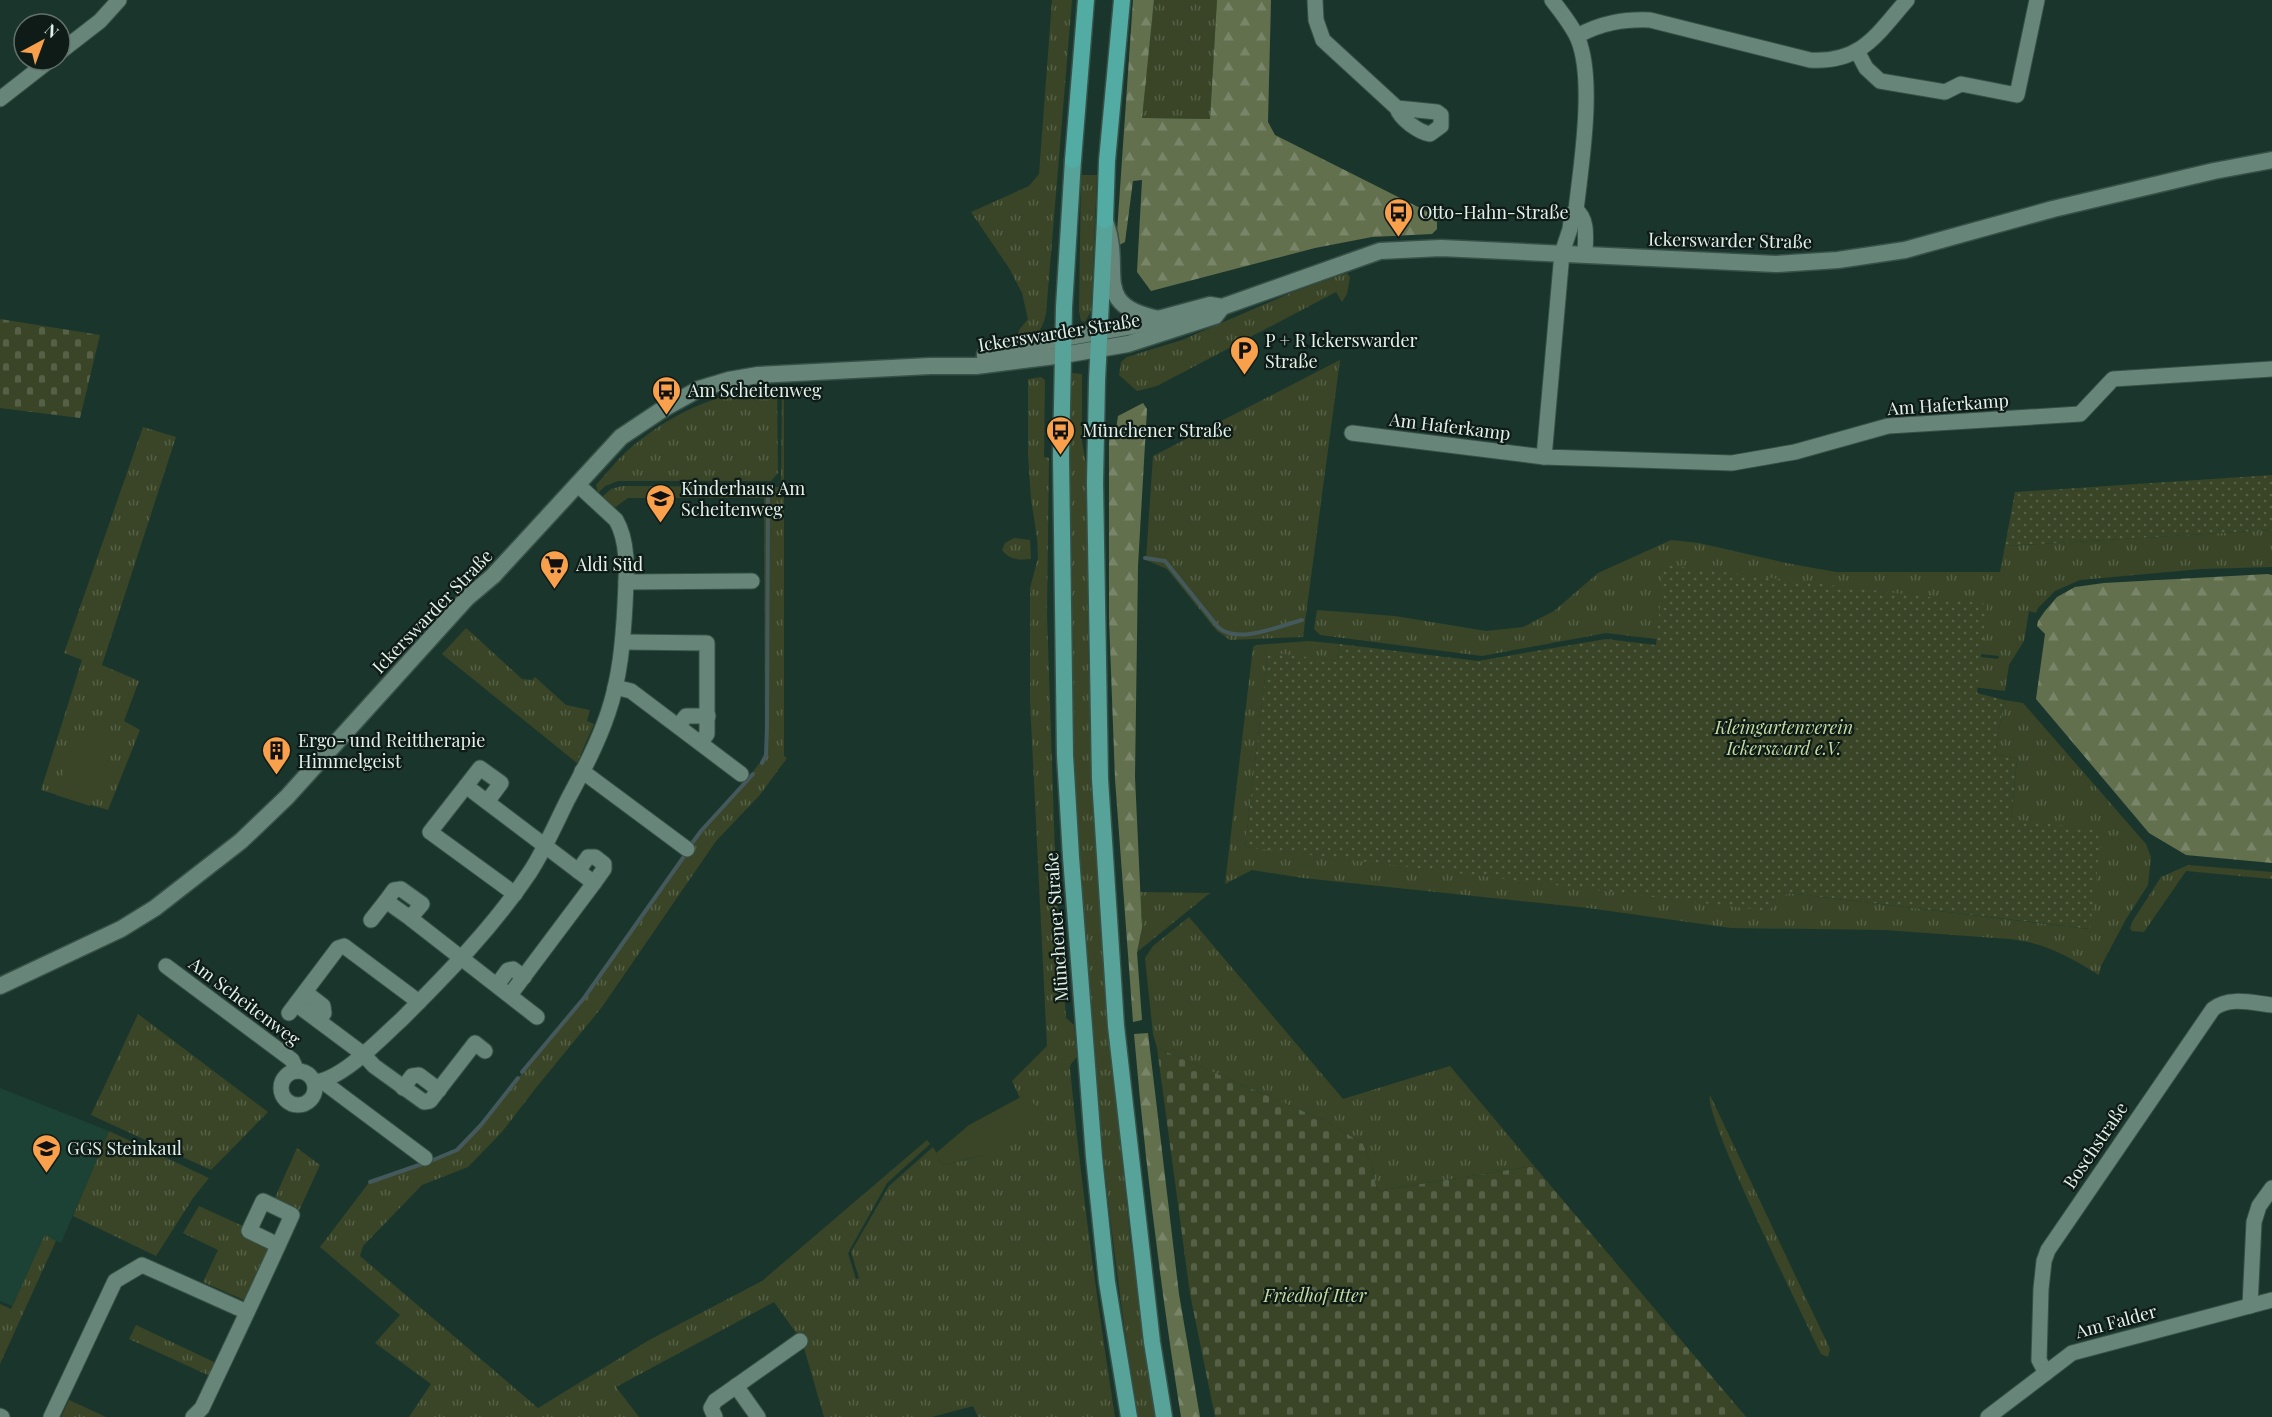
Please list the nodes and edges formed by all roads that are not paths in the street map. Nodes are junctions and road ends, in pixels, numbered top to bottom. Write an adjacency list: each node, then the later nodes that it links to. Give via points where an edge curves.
1 (119, 0): 9 (street)
2 (1086, 0): 14 (highway, Münchener Straße)
3 (1122, 0): 17 (highway)
4 (1315, 0): 13 (street, via 1323,40)
5 (1552, 0): 8 (street)
6 (1907, 0): 10 (street)
7 (2037, 0): 10 (street, via 2017,95 1961,84 1946,93 1880,81 1866,68)
8 (1577, 36): 10 (street, via 1609,22 1640,20 1810,60); 16 (street, via 1585,66 1585,104)
9 (72, 43)
10 (1857, 51)
11 (35, 72): 12 (street)
12 (0, 99)
13 (1397, 108)
14 (1073, 160): 23 (main road, Münchener Straße)
15 (2272, 160): 19 (main road, Ickerswarder Straße, via 2053,209 1905,250 1838,260 1776,264)
16 (1576, 210): 18 (street); 19 (street, via 1585,226)
17 (1105, 220): 21 (main road, via 1111,239 1112,285 1116,296 1130,310); 22 (main road)
18 (1562, 253): 19 (main road, Ickerswarder Straße); 20 (main road, Ickerswarder Straße, via 1388,249); 26 (street)
19 (1585, 255)
20 (1222, 307): 21 (main road, Ickerswarder Straße, via 1210,304); 22 (main road, Ickerswarder Straße, via 1215,316 1128,344)
21 (1159, 319): 22 (main road, Ickerswarder Straße)
22 (1099, 341): 23 (main road, Ickerswarder Straße); 72 (main road, via 1095,483 1100,778 1108,926 1125,1121)
23 (1063, 346): 27 (main road, Ickerswarder Straße, via 976,366 758,375 710,385 686,395 621,437); 71 (main road, Münchener Straße, via 1063,665 1071,857 1101,1232)
24 (2272, 369): 26 (street, Am Haferkamp, via 2113,378 2080,414 1888,426 1795,452 1732,464)
25 (1352, 433): 26 (street, Am Haferkamp)
26 (1544, 457)
27 (577, 484): 29 (street, Am Scheitenweg, via 621,528); 49 (main road, Ickerswarder Straße, via 493,576 467,598 287,797 241,841 155,908 112,933)
28 (752, 581): 29 (street)
29 (626, 582): 30 (street, Am Scheitenweg)
30 (623, 642): 31 (street, Am Scheitenweg); 32 (street, via 707,643)
31 (615, 687): 33 (street, via 632,691); 35 (street, Am Scheitenweg, via 599,738)
32 (708, 717): 33 (street, via 686,716); 34 (street, via 707,734)
33 (679, 725): 34 (street)
34 (701, 742): 36 (street)
35 (582, 771): 39 (street, Am Scheitenweg); 40 (street)
36 (741, 774)
37 (466, 786): 38 (street); 38 (street, via 480,768 501,783); 43 (street, via 430,832)
38 (487, 802): 39 (street)
39 (545, 845): 41 (street); 43 (street, Am Scheitenweg)
40 (687, 849)
41 (578, 871): 42 (street); 42 (street, via 588,857 595,856 604,869)
42 (594, 883): 47 (street)
43 (515, 894): 45 (street, Am Scheitenweg)
44 (371, 920): 45 (street, via 386,901)
45 (461, 957): 48 (street); 51 (street, Am Scheitenweg)
46 (166, 966): 56 (street, Am Scheitenweg, via 271,1037)
47 (524, 977): 48 (street, via 508,970); 50 (street)
48 (497, 985): 50 (street)
49 (0, 986)
50 (510, 995): 53 (street)
51 (419, 1002): 55 (street, Am Scheitenweg); 55 (street, via 344,946 338,948 296,1003)
52 (2272, 1005): 65 (street, Boschstraße, via 2232,1001 2213,1009 2048,1250 2041,1289 2039,1360)
53 (537, 1017)
54 (485, 1051): 55 (street, via 475,1043 439,1090 419,1075 412,1076 403,1088)
55 (363, 1054): 57 (street, Am Scheitenweg)
56 (297, 1071): 57 (street, Am Scheitenweg); 57 (street, Am Scheitenweg, via 289,1073 282,1083 281,1092 289,1102 309,1102)
57 (318, 1082): 58 (street, Am Scheitenweg)
58 (425, 1158)
59 (2272, 1188): 62 (street, via 2259,1206 2254,1222)
60 (279, 1245): 63 (street)
61 (2272, 1300): 62 (street, Am Falder)
62 (2250, 1306): 65 (street, Am Falder, via 2072,1353)
63 (247, 1312): 67 (street, via 142,1265 115,1281); 68 (street, via 202,1408)
64 (800, 1341): 66 (street)
65 (2046, 1373): 73 (street, Am Falder)
66 (736, 1386): 69 (street, via 711,1408); 70 (street)
67 (51, 1417)
68 (193, 1417)
69 (715, 1417)
70 (758, 1417)
71 (1129, 1417)
72 (1164, 1417)
73 (1988, 1417)

